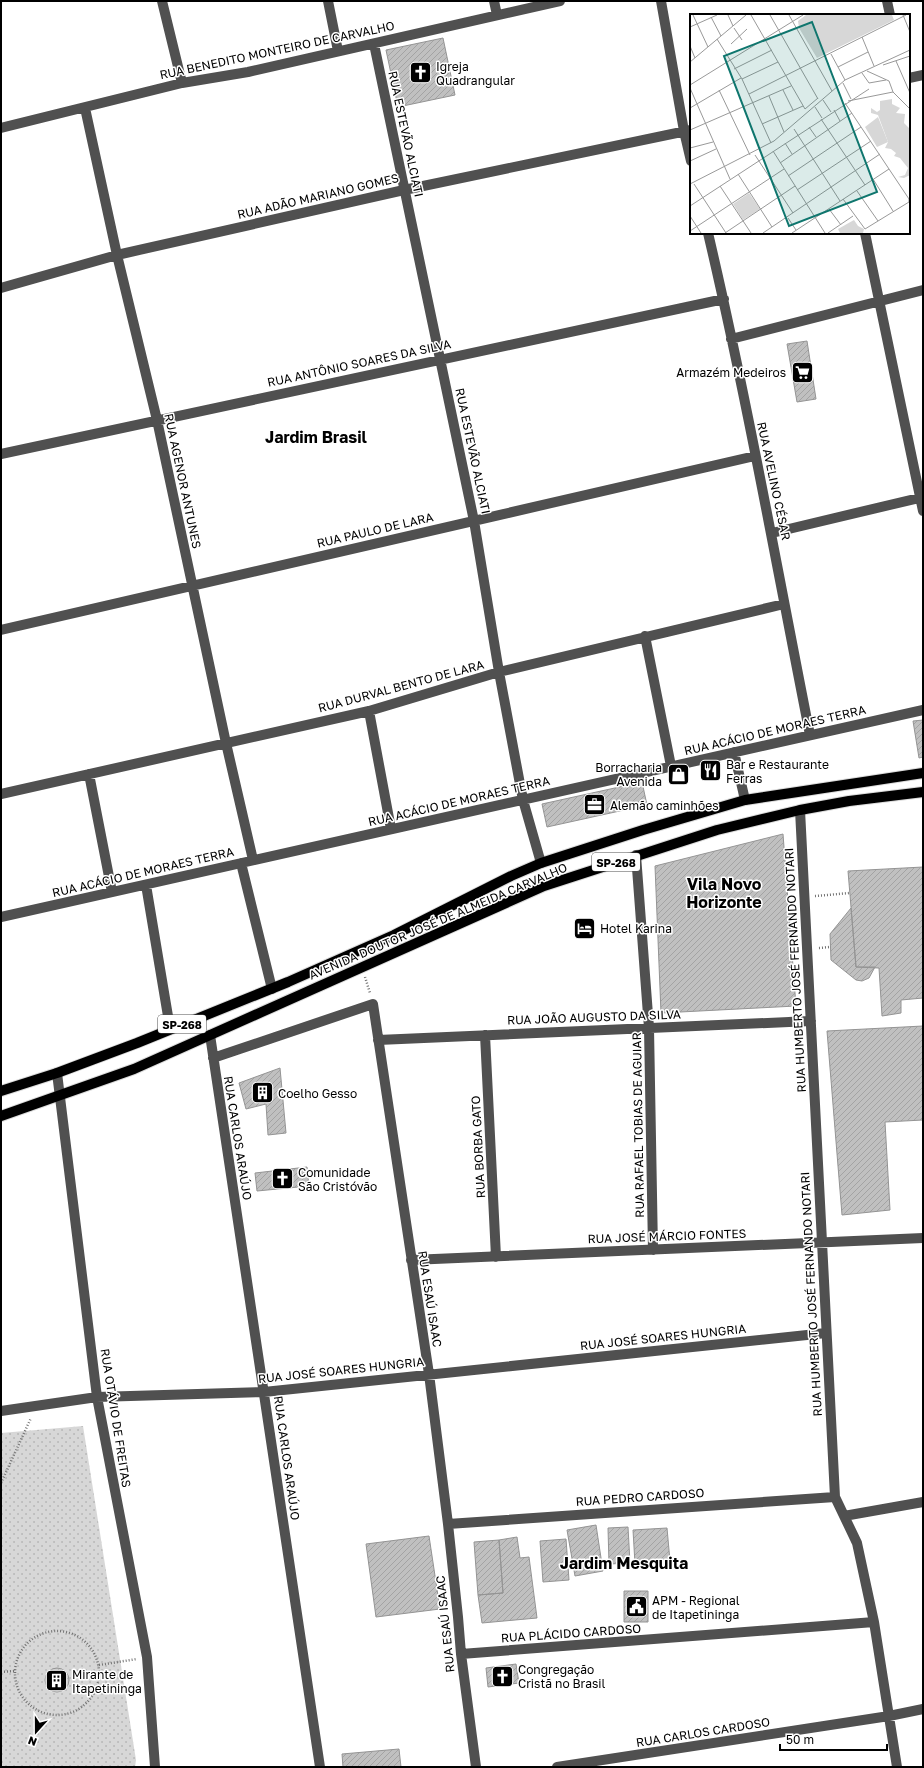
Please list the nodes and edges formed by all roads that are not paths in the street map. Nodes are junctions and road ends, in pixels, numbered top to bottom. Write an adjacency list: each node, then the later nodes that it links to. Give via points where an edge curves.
1 (162, 1): 13 (street)
2 (328, 1): 10 (street)
3 (494, 1): 8 (street)
4 (560, 1): 8 (street, RUA BENEDITO MONTEIRO DE CARVALHO)
5 (661, 1): 16 (street)
6 (887, 1): 7 (street)
7 (890, 14)
8 (497, 15): 9 (street, RUA BENEDITO MONTEIRO DE CARVALHO)
9 (374, 44): 10 (street, RUA BENEDITO MONTEIRO DE CARVALHO); 18 (street, RUA ESTEVÃO ALCIATI)
10 (338, 51): 13 (street, RUA BENEDITO MONTEIRO DE CARVALHO, via 248,72)
11 (923, 75): 12 (street)
12 (910, 78)
13 (182, 83): 14 (street, RUA BENEDITO MONTEIRO DE CARVALHO)
14 (85, 108): 15 (street, RUA BENEDITO MONTEIRO DE CARVALHO); 21 (street, RUA AGENOR ANTUNES)
15 (1, 128)
16 (687, 130): 17 (street); 18 (street, RUA ADÃO MARIANO GOMES)
17 (690, 153)
18 (404, 190): 21 (street, RUA ADÃO MARIANO GOMES); 27 (street, RUA ESTEVÃO ALCIATI)
19 (708, 234): 24 (street, RUA AVELINO CÉSAR)
20 (865, 234): 25 (street)
21 (117, 255): 22 (street, RUA ADÃO MARIANO GOMES); 28 (street, RUA AGENOR ANTUNES)
22 (1, 288)
23 (923, 290): 25 (street)
24 (724, 299): 26 (street, RUA AVELINO CÉSAR); 27 (street, RUA ANTÔNIO SOARES DA SILVA)
25 (878, 302): 26 (street); 31 (street)
26 (731, 339): 30 (street, RUA AVELINO CÉSAR)
27 (440, 359): 28 (street, RUA ANTÔNIO SOARES DA SILVA); 33 (street, RUA ESTEVÃO ALCIATI)
28 (157, 420): 29 (street, RUA ANTÔNIO SOARES DA SILVA); 35 (street, RUA AGENOR ANTUNES)
29 (1, 454)
30 (755, 456): 33 (street, RUA PAULO DE LARA); 34 (street, RUA AVELINO CÉSAR)
31 (922, 498): 32 (street); 34 (street)
32 (923, 511)
33 (474, 521): 35 (street, RUA PAULO DE LARA); 39 (street, RUA ESTEVÃO ALCIATI)
34 (772, 533): 36 (street, RUA AVELINO CÉSAR)
35 (192, 586): 37 (street, RUA PAULO DE LARA); 43 (street, RUA AGENOR ANTUNES)
36 (784, 604): 38 (street, RUA DURVAL BENTO DE LARA); 42 (street, RUA AVELINO CÉSAR)
37 (1, 630)
38 (645, 636): 39 (street, RUA DURVAL BENTO DE LARA); 45 (street)
39 (499, 672): 41 (street, RUA DURVAL BENTO DE LARA); 50 (street, RUA ESTEVÃO ALCIATI)
40 (923, 710): 42 (street, RUA ACÁCIO DE MORAES TERRA)
41 (369, 711): 43 (street, RUA DURVAL BENTO DE LARA); 53 (street)
42 (810, 735): 44 (street, RUA ACÁCIO DE MORAES TERRA)
43 (226, 743): 47 (street, RUA DURVAL BENTO DE LARA); 55 (street, RUA AGENOR ANTUNES)
44 (734, 752): 45 (street, RUA ACÁCIO DE MORAES TERRA); 51 (street)
45 (671, 766): 50 (street, RUA ACÁCIO DE MORAES TERRA)
46 (923, 773): 51 (main road, AVENIDA DOUTOR JOSÉ DE ALMEIDA CARVALHO / SP-268)
47 (90, 774): 49 (street, RUA DURVAL BENTO DE LARA); 59 (street)
48 (923, 792): 52 (main road, AVENIDA DOUTOR JOSÉ DE ALMEIDA CARVALHO / SP-268, via 880,796)
49 (1, 794)
50 (523, 800): 53 (street, RUA ACÁCIO DE MORAES TERRA); 57 (street, RUA ESTEVÃO ALCIATI)
51 (745, 800): 57 (main road, AVENIDA DOUTOR JOSÉ DE ALMEIDA CARVALHO / SP-268)
52 (800, 810): 54 (main road, AVENIDA DOUTOR JOSÉ DE ALMEIDA CARVALHO / SP-268, via 717,830); 62 (street, RUA HUMBERTO JOSÉ FERNANDO NOTARI)
53 (391, 829): 55 (street, RUA ACÁCIO DE MORAES TERRA)
54 (636, 855): 64 (street, RUA RAFAEL TOBIAS DE AGUIAR); 65 (main road, AVENIDA DOUTOR JOSÉ DE ALMEIDA CARVALHO / SP-268, via 544,886)
55 (253, 860): 56 (street, RUA ACÁCIO DE MORAES TERRA)
56 (242, 863): 58 (street, RUA ACÁCIO DE MORAES TERRA); 61 (street)
57 (541, 863): 61 (main road, AVENIDA DOUTOR JOSÉ DE ALMEIDA CARVALHO / SP-268, via 394,935)
58 (146, 885): 59 (street, RUA ACÁCIO DE MORAES TERRA); 63 (street)
59 (112, 892): 60 (street, RUA ACÁCIO DE MORAES TERRA)
60 (1, 917)
61 (272, 989): 63 (main road, AVENIDA DOUTOR JOSÉ DE ALMEIDA CARVALHO / SP-268)
62 (811, 1021): 64 (street, RUA JOÃO AUGUSTO DA SILVA); 74 (street, RUA HUMBERTO JOSÉ FERNANDO NOTARI)
63 (170, 1028): 69 (main road, AVENIDA DOUTOR JOSÉ DE ALMEIDA CARVALHO / SP-268)
64 (649, 1028): 66 (street, RUA JOÃO AUGUSTO DA SILVA); 75 (street, RUA RAFAEL TOBIAS DE AGUIAR)
65 (210, 1035): 68 (street, RUA CARLOS ARAÚJO); 71 (main road, AVENIDA DOUTOR JOSÉ DE ALMEIDA CARVALHO / SP-268, via 134,1069)
66 (485, 1035): 67 (street, RUA JOÃO AUGUSTO DA SILVA); 76 (street, RUA BORBA GATO)
67 (378, 1040): 68 (street, RUA ESAÚ ISAAC, via 373,1004); 77 (street, RUA ESAÚ ISAAC)
68 (213, 1058): 80 (street, RUA CARLOS ARAÚJO)
69 (57, 1073): 70 (main road, AVENIDA DOUTOR JOSÉ DE ALMEIDA CARVALHO / SP-268); 71 (street, RUA OTÁVIO DE FREITAS)
70 (1, 1092)
71 (61, 1096): 72 (main road, AVENIDA DOUTOR JOSÉ DE ALMEIDA CARVALHO / SP-268); 81 (street, RUA OTÁVIO DE FREITAS)
72 (1, 1116)
73 (923, 1238): 74 (street, RUA JOSÉ MÁRCIO FONTES)
74 (822, 1242): 75 (street, RUA JOSÉ MÁRCIO FONTES); 78 (street, RUA HUMBERTO JOSÉ FERNANDO NOTARI)
75 (653, 1250): 76 (street, RUA JOSÉ MÁRCIO FONTES)
76 (496, 1257): 77 (street, RUA JOSÉ MÁRCIO FONTES)
77 (411, 1260): 79 (street, RUA ESAÚ ISAAC)
78 (826, 1333): 79 (street, RUA JOSÉ SOARES HUNGRIA); 83 (street, RUA HUMBERTO JOSÉ FERNANDO NOTARI)
79 (429, 1374): 80 (street, RUA JOSÉ SOARES HUNGRIA); 86 (street, RUA ESAÚ ISAAC)
80 (264, 1392): 81 (street, RUA JOSÉ SOARES HUNGRIA); 92 (street, RUA CARLOS ARAÚJO)
81 (97, 1397): 82 (street, RUA JOSÉ SOARES HUNGRIA); 91 (street, RUA OTÁVIO DE FREITAS, via 147,1657)
82 (1, 1411)
83 (835, 1497): 85 (street, RUA HUMBERTO JOSÉ FERNANDO NOTARI); 86 (street, RUA PEDRO CARDOSO)
84 (923, 1502): 85 (street)
85 (844, 1516): 87 (street, RUA HUMBERTO JOSÉ FERNANDO NOTARI, via 857,1543)
86 (448, 1524): 88 (street, RUA ESAÚ ISAAC)
87 (874, 1622): 88 (street, RUA PLÁCIDO CARDOSO); 90 (street, RUA HUMBERTO JOSÉ FERNANDO NOTARI)
88 (460, 1654): 93 (street, RUA ESAÚ ISAAC)
89 (923, 1709): 90 (street, RUA CARLOS CARDOSO)
90 (889, 1716): 94 (street, RUA CARLOS CARDOSO); 95 (street, RUA HUMBERTO JOSÉ FERNANDO NOTARI)
91 (155, 1766)
92 (320, 1767)
93 (476, 1767)
94 (557, 1767)
95 (897, 1767)

